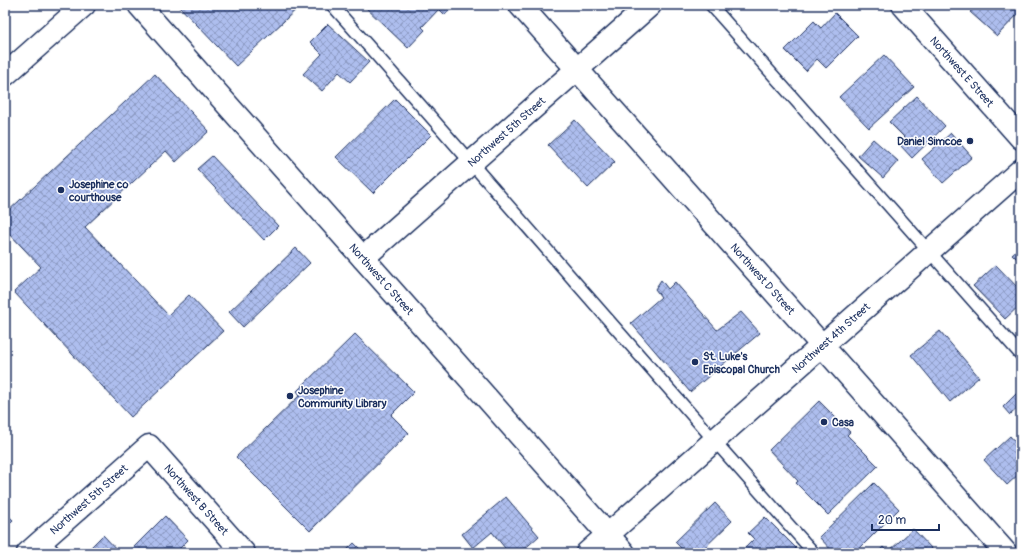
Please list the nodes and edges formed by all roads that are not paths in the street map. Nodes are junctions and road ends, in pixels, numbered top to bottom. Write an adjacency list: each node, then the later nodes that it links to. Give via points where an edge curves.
1 (84, 5): 9 (main road)
2 (139, 5): 14 (main road, Northwest C Street)
3 (332, 5): 11 (lane)
4 (520, 5): 8 (main road, Northwest D Street)
5 (650, 5): 8 (main road, Northwest 5th Street)
6 (711, 5): 13 (lane)
7 (903, 5): 10 (main road, Northwest E Street)
8 (577, 69): 11 (main road, Northwest 5th Street); 15 (main road, Northwest D Street)
9 (6, 73)
10 (1021, 138)
11 (472, 162): 14 (main road, Northwest 5th Street); 17 (lane)
12 (1021, 170): 13 (main road, Northwest 4th Street)
13 (930, 251): 15 (main road, Northwest 4th Street); 16 (lane)
14 (363, 258): 19 (main road, Northwest C Street)
15 (822, 346): 17 (main road, Northwest 4th Street); 25 (main road, Northwest D Street)
16 (1021, 355)
17 (714, 441): 19 (main road, Northwest 4th Street); 24 (lane)
18 (149, 446): 20 (main road, Northwest 5th Street); 21 (main road, Northwest B Street)
19 (608, 534): 22 (main road, Northwest 4th Street); 23 (main road, Northwest C Street)
20 (42, 549)
21 (244, 553)
22 (587, 553)
23 (624, 553)
24 (814, 553)
25 (1006, 553)

